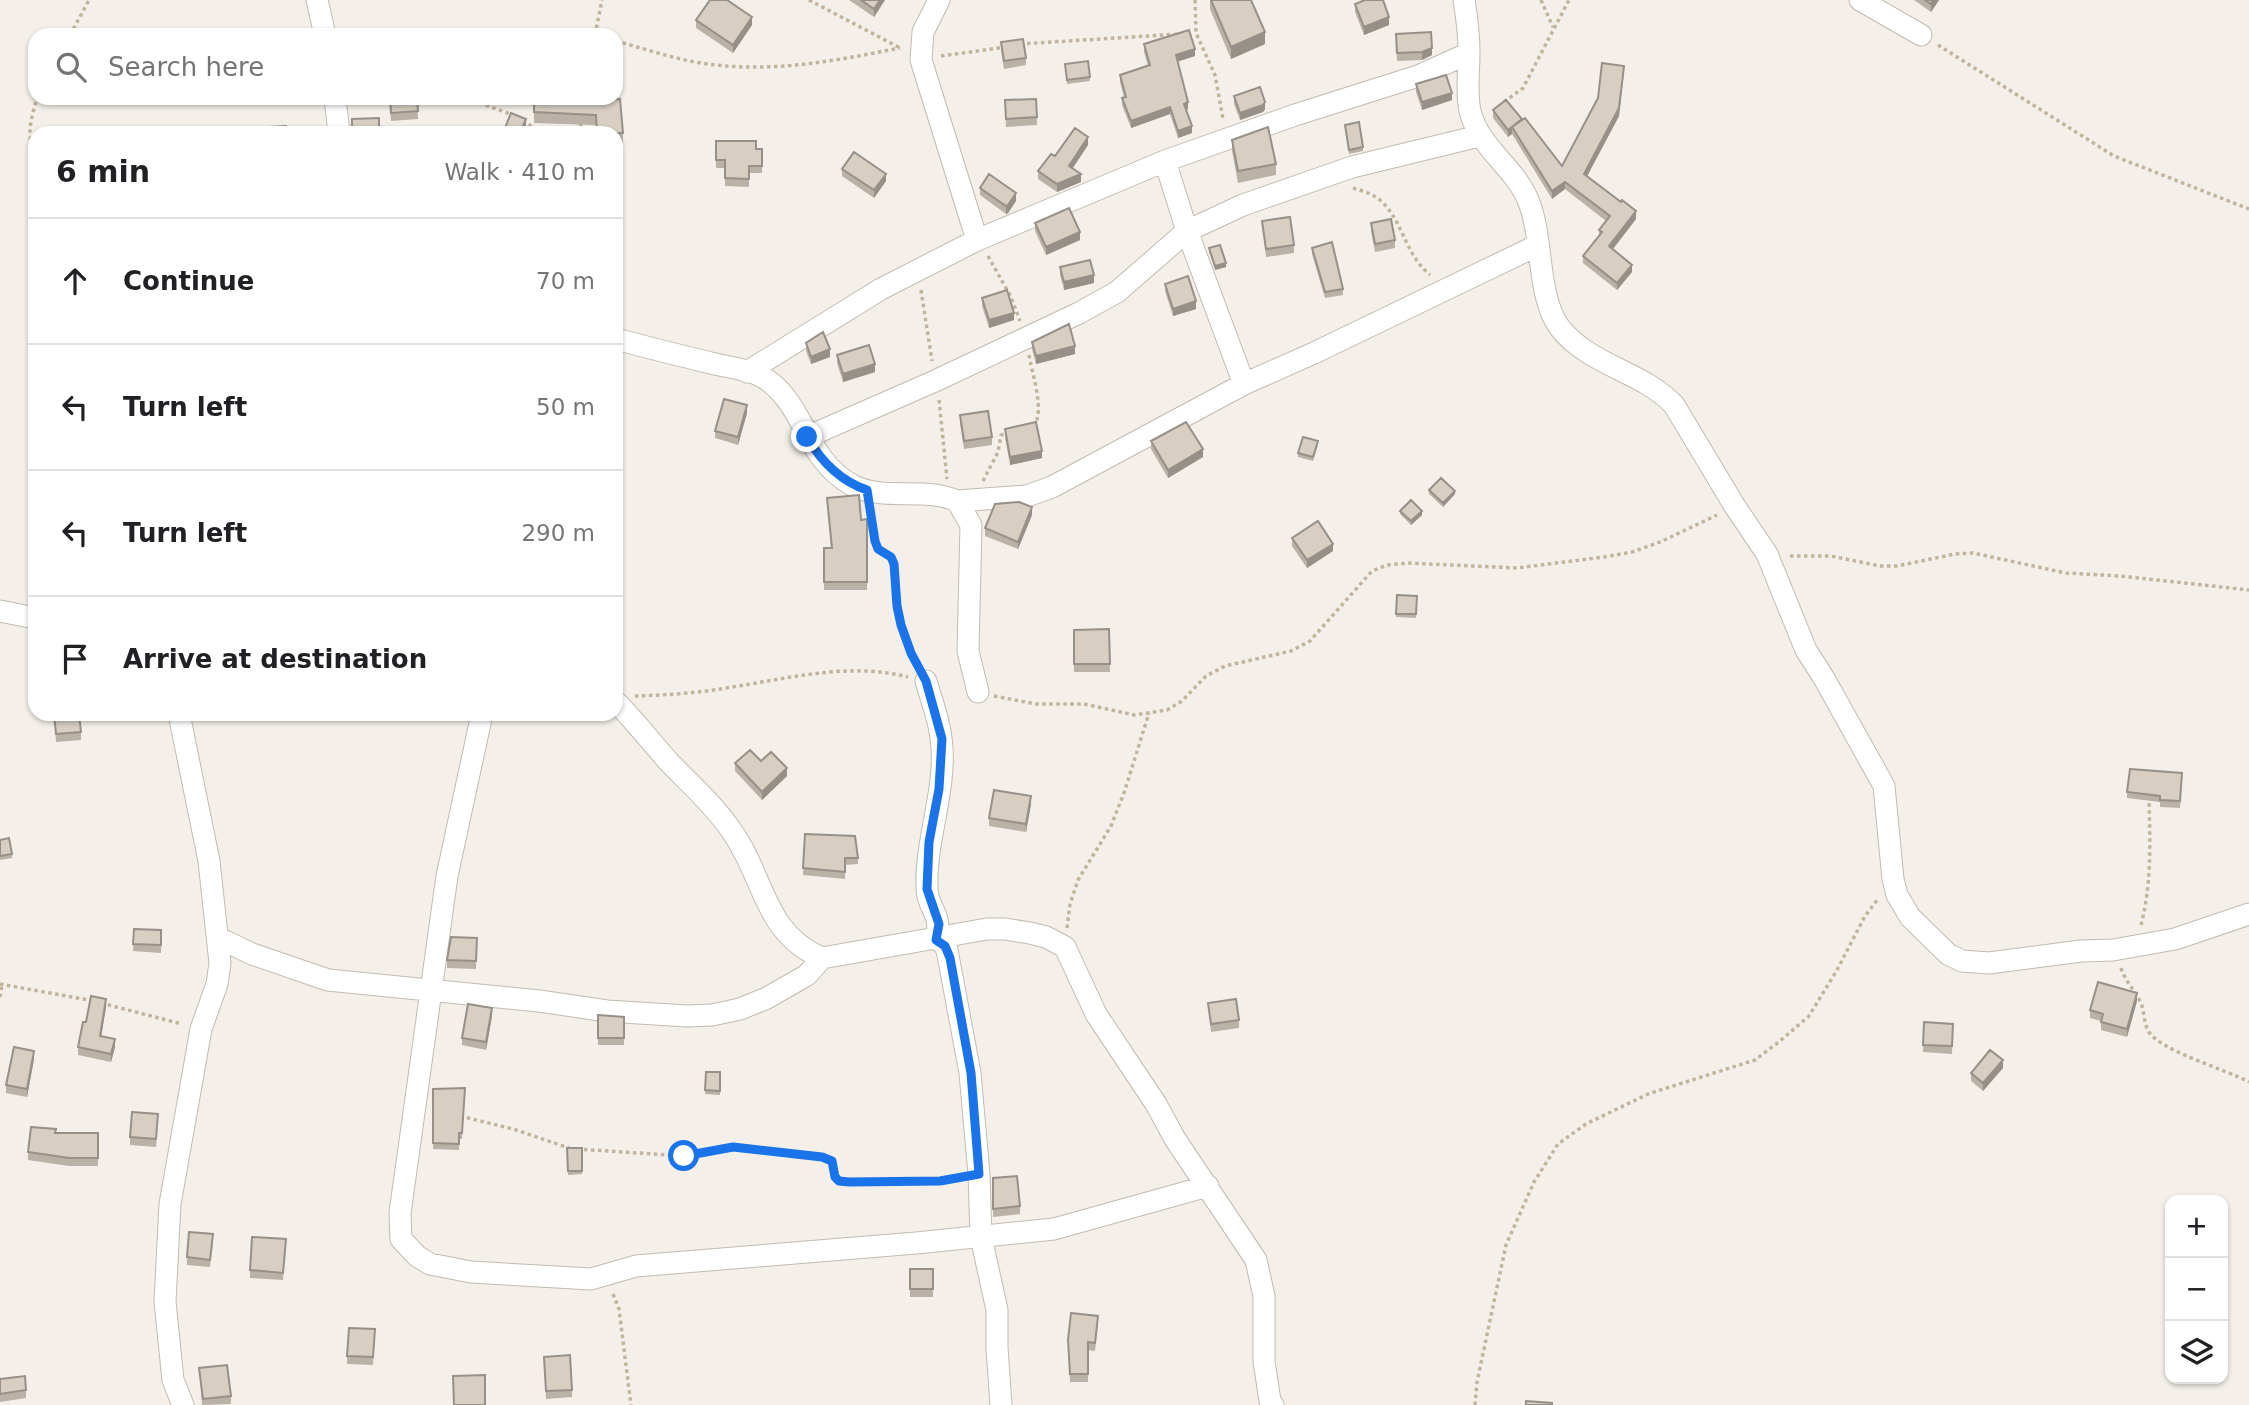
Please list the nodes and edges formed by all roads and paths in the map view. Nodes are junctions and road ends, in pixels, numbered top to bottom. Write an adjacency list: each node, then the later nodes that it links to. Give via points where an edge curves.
1 (89, 0): 12 (path)
2 (317, 0): 13 (street)
3 (602, 0): 14 (path)
4 (809, 0): 18 (path)
5 (939, 0): 20 (street, via 923,32)
6 (1195, 0): 15 (path)
7 (1464, 0): 19 (street)
8 (1541, 0): 11 (path)
9 (1569, 0): 11 (path)
10 (1860, 0): 16 (street)
11 (1553, 27): 21 (path, via 1523,88)
12 (74, 28)
13 (323, 28)
14 (596, 28)
15 (1196, 33): 20 (path, via 1024,44); 31 (path, via 1215,75)
16 (1921, 35): 34 (path, via 2114,156)
17 (623, 43): 18 (path, via 715,65 754,68 820,64)
18 (900, 48): 20 (path)
19 (1469, 53): 30 (street, via 1468,92); 31 (street, via 1418,76)
20 (921, 60): 36 (street)
21 (1504, 103)
22 (35, 105): 26 (path)
23 (336, 105): 27 (street)
24 (484, 105): 28 (path)
25 (582, 118): 29 (path)
26 (31, 126)
27 (338, 126)
28 (529, 126)
29 (581, 126)
30 (1479, 136): 33 (street); 37 (street, via 1527,198)
31 (1223, 139): 32 (street)
32 (1165, 161): 35 (street); 36 (street)
33 (1318, 177): 35 (street); 39 (path, via 1382,202 1410,254)
34 (2249, 209)
35 (1186, 231): 40 (street, via 1117,292); 44 (street)
36 (977, 240): 38 (street); 40 (path, via 1011,297)
37 (1538, 245): 39 (street); 50 (street, via 1551,310 1560,327 1594,357 1663,393)
38 (918, 270): 42 (street); 43 (path)
39 (1445, 288): 44 (street)
40 (1026, 338): 43 (street); 45 (path, via 1039,409)
41 (623, 341): 42 (street)
42 (747, 372): 47 (street, via 780,391)
43 (936, 381): 47 (street); 49 (path)
44 (1244, 384): 49 (street, via 1052,487 1027,496)
45 (1033, 426)
46 (1012, 432): 49 (path, via 1001,435 985,477)
47 (807, 437): 48 (street, via 830,468)
48 (867, 490): 49 (street); 55 (path, via 878,549 894,564 901,625)
49 (961, 499): 56 (street, via 971,525 968,651)
50 (1734, 505): 51 (street); 59 (path, via 1660,542 1604,558 1517,568 1387,565 1371,571 1310,641 1291,651 1225,666 1206,676 1182,701)
51 (1767, 554): 52 (path, via 1831,556 1897,566 1973,553 2066,573); 63 (street, via 1806,650 1884,786)
52 (2249, 590)
53 (0, 611): 54 (street)
54 (28, 617)
55 (926, 681): 57 (path, via 884,671 838,670 732,688); 66 (street, via 942,739 927,889 939,924)
56 (978, 692): 59 (path, via 1036,704 1084,704 1119,713)
57 (623, 699)
58 (623, 701): 70 (street, via 730,829 783,931)
59 (1149, 713): 67 (path, via 1111,826 1078,880)
60 (180, 721): 65 (street, via 207,849)
61 (480, 721): 72 (street, via 447,876)
62 (2149, 789): 68 (path, via 2149,895)
63 (1893, 879): 69 (street, via 1910,917 1948,954 1962,961 1989,963); 85 (path, via 1865,916 1809,1016 1780,1041 1755,1060 1648,1094 1586,1124 1558,1144 1534,1182 1506,1245)
64 (2249, 914): 68 (street)
65 (219, 938): 72 (street, via 328,980); 74 (street, via 217,984)
66 (936, 940): 67 (street, via 968,931 1005,929 1046,937); 70 (street); 77 (street, via 947,950 967,1051)
67 (1065, 947): 78 (street, via 1097,1014)
68 (2135, 947): 69 (street)
69 (2113, 950): 75 (path, via 2140,1001 2151,1035)
70 (822, 958): 72 (street, via 789,987 712,1016 607,1012)
71 (1, 984): 73 (path); 74 (path, via 88,999)
72 (432, 992): 80 (street, via 400,1213 401,1239 430,1264 515,1276)
73 (0, 997)
74 (201, 1029): 81 (street, via 177,1158 166,1256 168,1350)
75 (2249, 1082)
76 (453, 1114): 77 (path, via 572,1149 684,1156 733,1147 822,1157 832,1161 839,1181 940,1181)
77 (979, 1174): 79 (street)
78 (1208, 1186): 79 (street, via 1054,1229); 84 (street, via 1256,1260 1264,1296 1264,1362)
79 (981, 1237): 80 (street, via 636,1266); 83 (street, via 997,1310)
80 (591, 1279): 82 (path, via 615,1296)
81 (183, 1405)
82 (631, 1405)
83 (1001, 1405)
84 (1273, 1405)
85 (1475, 1405)

